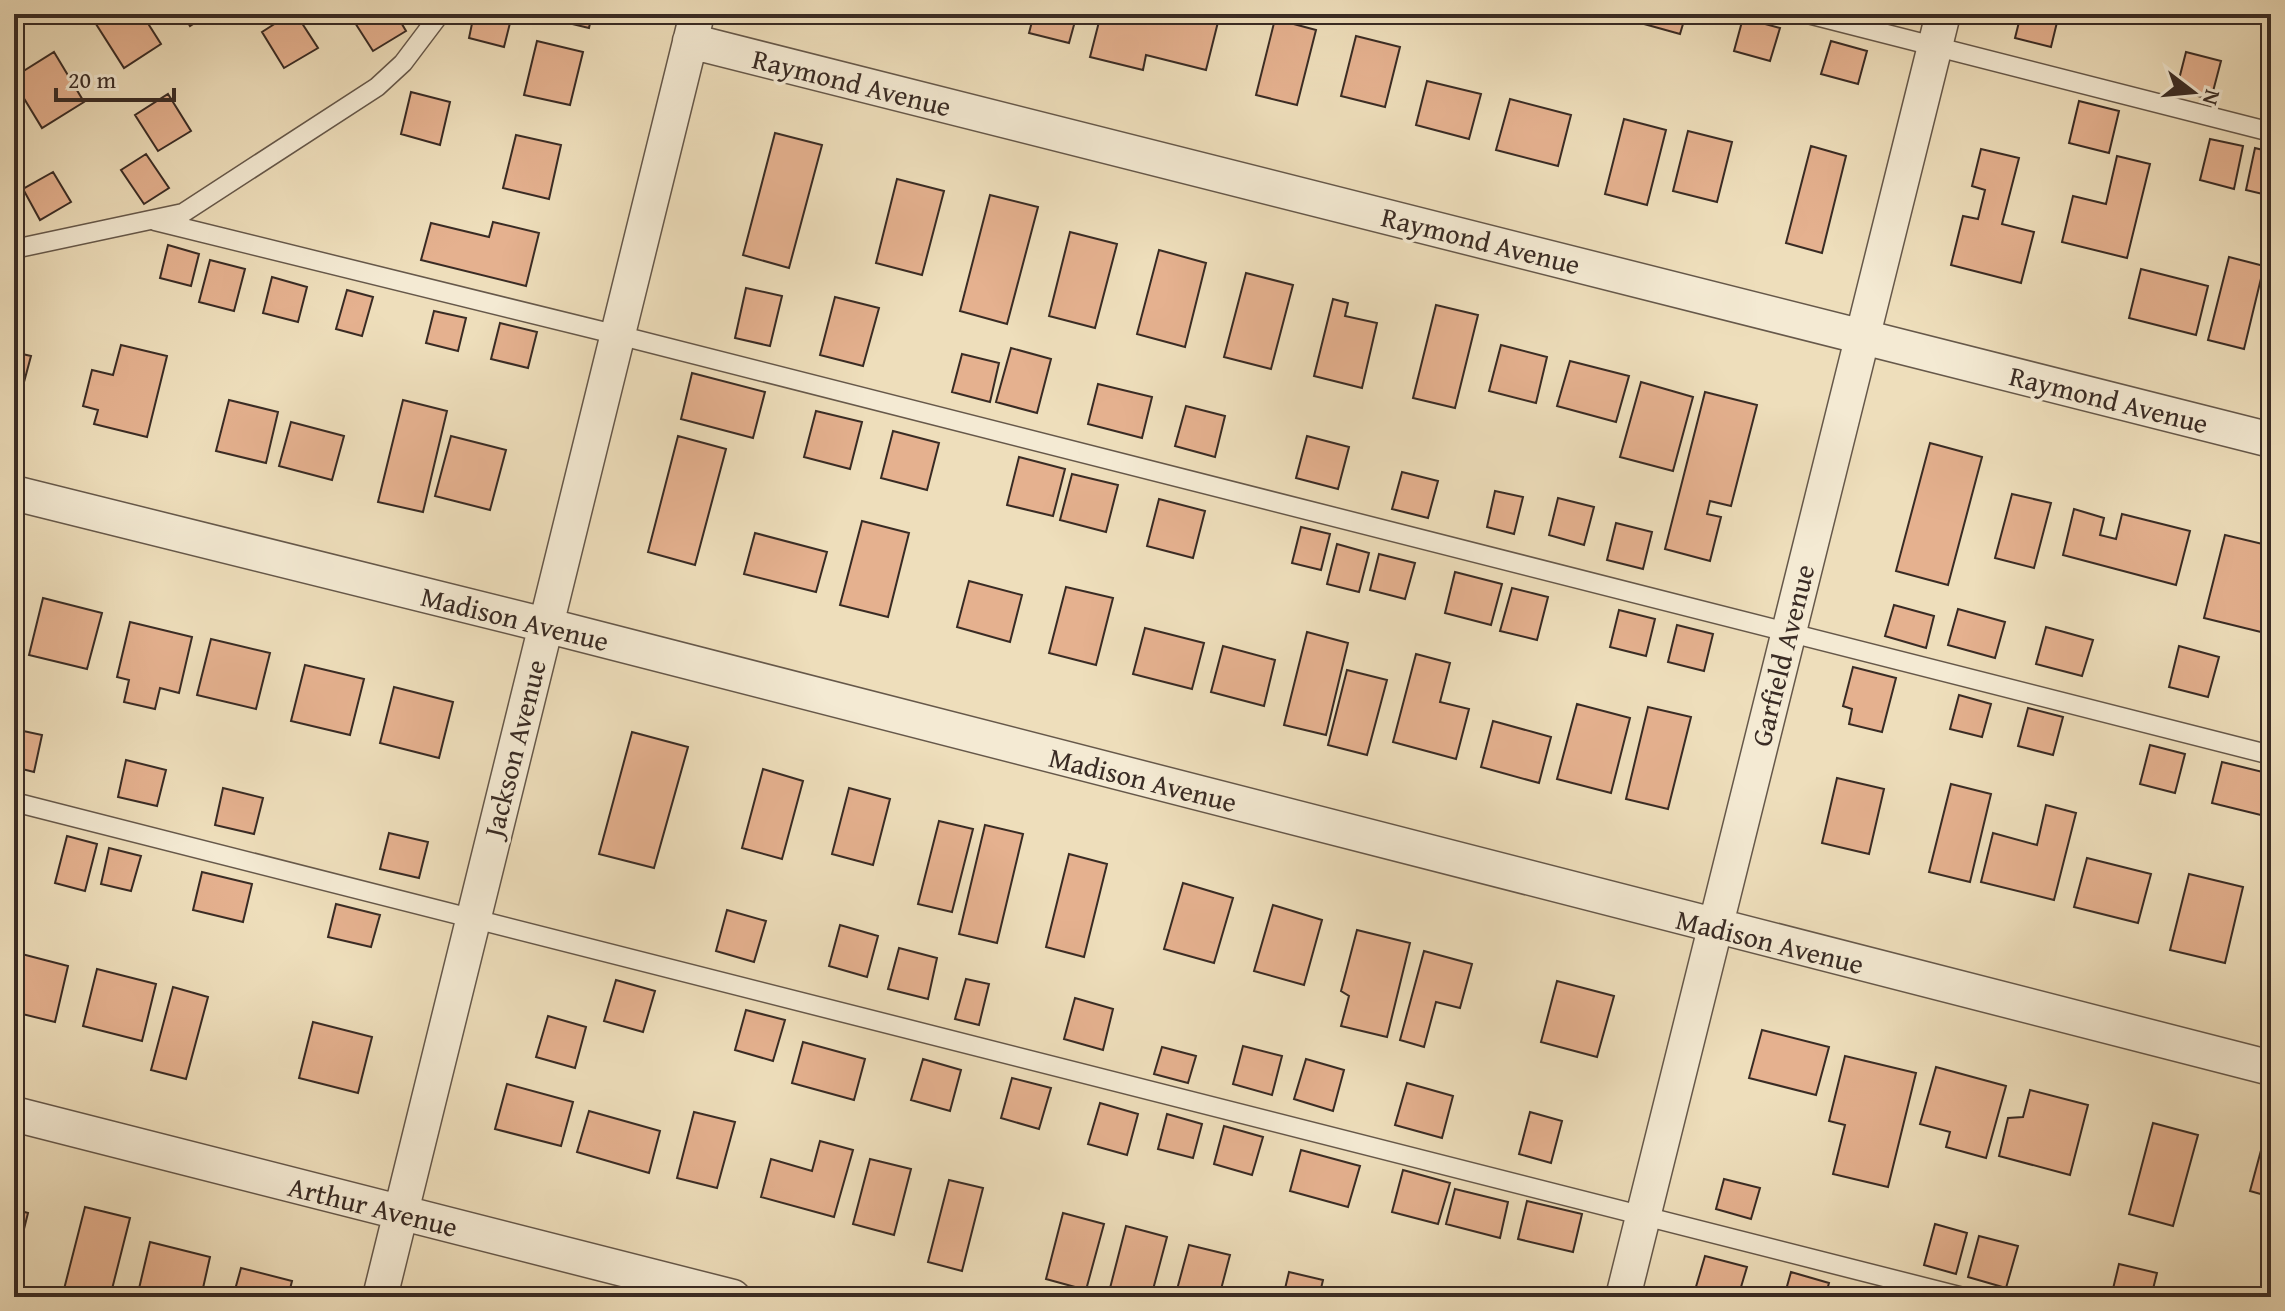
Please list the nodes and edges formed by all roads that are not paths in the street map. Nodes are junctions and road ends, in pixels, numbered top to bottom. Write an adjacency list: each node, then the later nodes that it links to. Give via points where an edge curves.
1 (440, 14): 6 (lane, via 403,63 377,87 183,213)
2 (1808, 14): 4 (lane)
3 (694, 27): 8 (street, Jackson Avenue); 9 (street, Raymond Avenue)
4 (1939, 30): 5 (lane); 9 (street, Garfield Avenue)
5 (2271, 132)
6 (155, 221): 7 (lane); 8 (lane)
7 (14, 249)
8 (618, 335): 12 (street, Jackson Avenue); 13 (lane)
9 (1860, 336): 10 (street, Raymond Avenue); 13 (street, Garfield Avenue)
10 (2271, 440)
11 (14, 493): 12 (street, Madison Avenue)
12 (545, 625): 16 (street, Jackson Avenue); 17 (street, Madison Avenue)
13 (1788, 633): 14 (lane); 17 (street, Garfield Avenue)
14 (2271, 755)
15 (14, 802): 16 (lane)
16 (472, 919): 20 (street, Jackson Avenue); 21 (lane)
17 (1716, 927): 18 (street, Madison Avenue); 21 (street, Garfield Avenue)
18 (2271, 1068)
19 (14, 1114): 20 (street, Arthur Avenue)
20 (400, 1213): 22 (street, Jackson Avenue); 23 (street, Arthur Avenue)
21 (1643, 1216): 24 (street, Garfield Avenue); 25 (lane)
22 (380, 1297)
23 (733, 1297)
24 (1623, 1297)
25 (1963, 1297)

